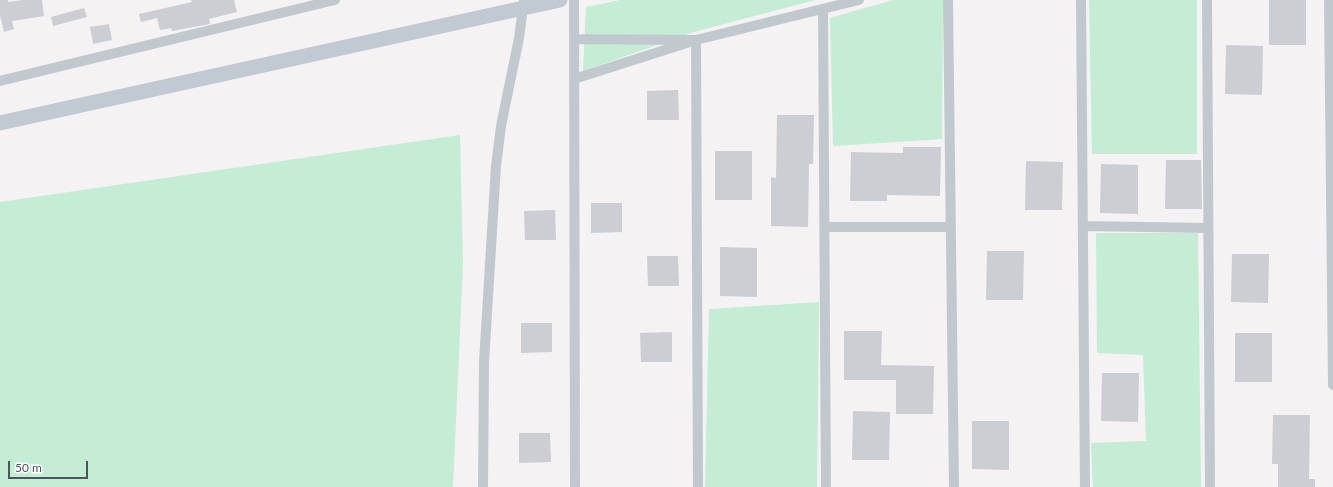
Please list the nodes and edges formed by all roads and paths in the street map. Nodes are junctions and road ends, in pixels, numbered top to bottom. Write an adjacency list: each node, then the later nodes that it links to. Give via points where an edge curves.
1 (335, 0): 14 (street)
2 (560, 0): 9 (main road)
3 (574, 0): 11 (street)
4 (859, 0): 10 (street)
5 (948, 0): 18 (street)
6 (1081, 0): 16 (street)
7 (1207, 0): 19 (street)
8 (1329, 0): 20 (street)
9 (524, 4): 15 (main road); 22 (street, via 496,166 484,362)
10 (823, 9): 12 (street); 17 (street)
11 (574, 39): 12 (street); 13 (street)
12 (696, 40): 13 (street); 24 (street)
13 (574, 79): 23 (street)
14 (0, 81)
15 (0, 123)
16 (1083, 226): 19 (street); 27 (street)
17 (825, 227): 18 (street); 25 (street)
18 (951, 227): 26 (street)
19 (1208, 228): 28 (street)
20 (1332, 231): 21 (street)
21 (1333, 385)
22 (483, 487)
23 (575, 487)
24 (698, 487)
25 (826, 487)
26 (954, 487)
27 (1085, 487)
28 (1210, 487)

